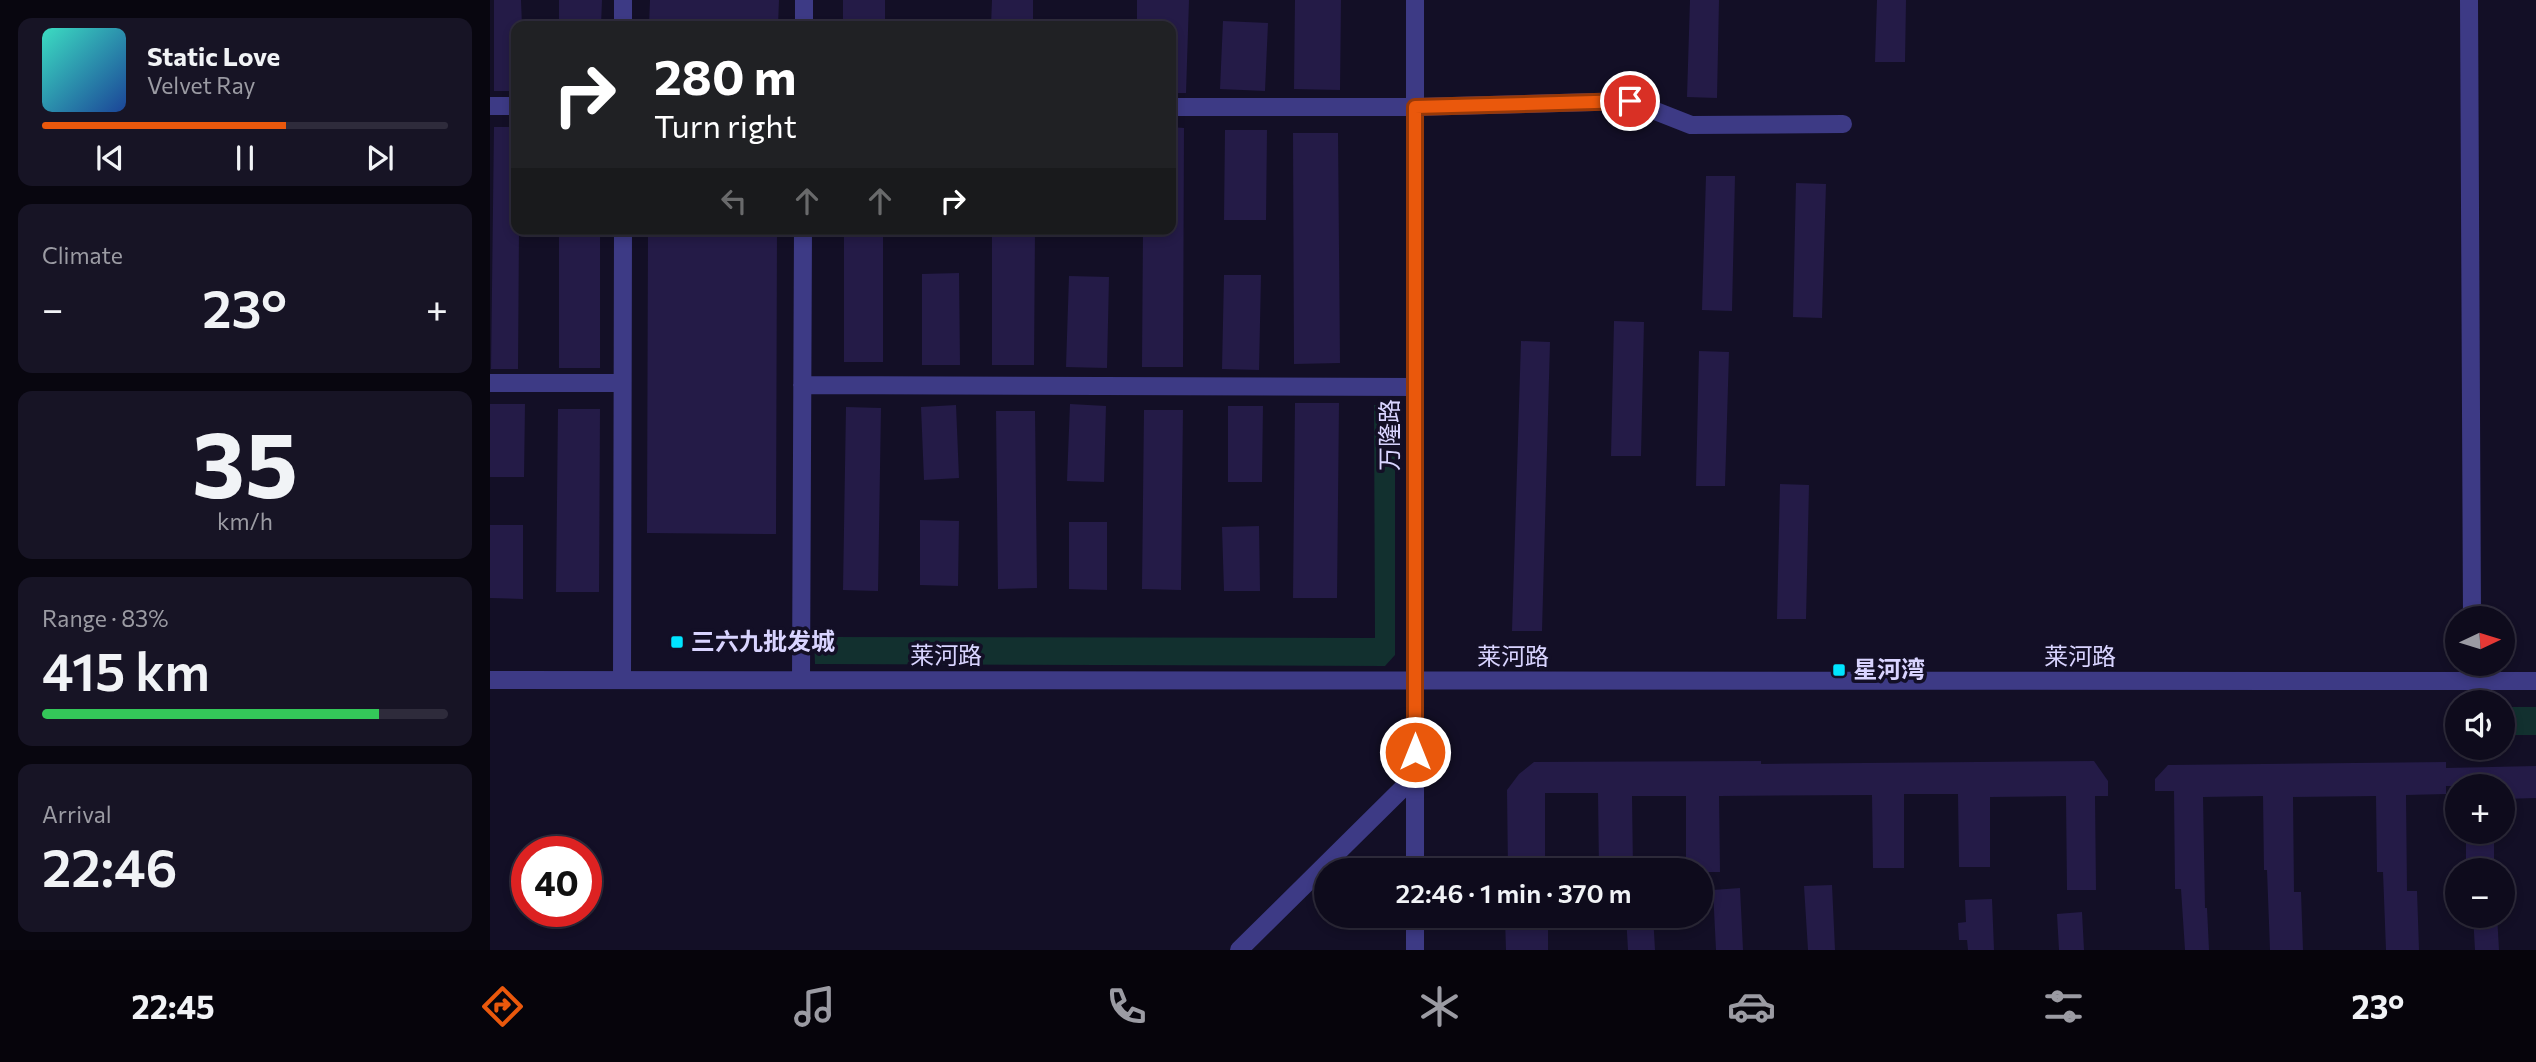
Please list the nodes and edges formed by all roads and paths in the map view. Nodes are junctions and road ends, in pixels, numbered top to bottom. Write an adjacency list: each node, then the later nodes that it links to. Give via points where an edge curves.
1 (623, 0): 5 (street)
2 (804, 0): 6 (street)
3 (1415, 0): 10 (street, 万隆路)
4 (2469, 0): 18 (street)
5 (623, 21)
6 (804, 21)
7 (490, 106): 8 (street)
8 (511, 106)
9 (1176, 107): 10 (street)
10 (1415, 107): 11 (street, via 1630,101 1691,125); 17 (street, 万隆路)
11 (1843, 124)
12 (623, 235): 15 (street)
13 (803, 235): 16 (street)
14 (490, 383): 15 (street)
15 (622, 383): 21 (street)
16 (802, 385): 17 (street); 22 (street)
17 (1415, 387): 24 (street, 万隆路)
18 (2472, 606)
19 (2472, 676): 25 (street)
20 (490, 680): 21 (street, 莱河路)
21 (622, 680): 22 (street, 莱河路)
22 (801, 680): 24 (street, 莱河路)
23 (2536, 681): 25 (street, 莱河路)
24 (1415, 682): 25 (street, 莱河路); 26 (street, 万隆路)
25 (2472, 682)
26 (1415, 776): 27 (street, 万隆路); 29 (street)
27 (1415, 858)
28 (1415, 928): 30 (street)
29 (1239, 950)
30 (1415, 950)

